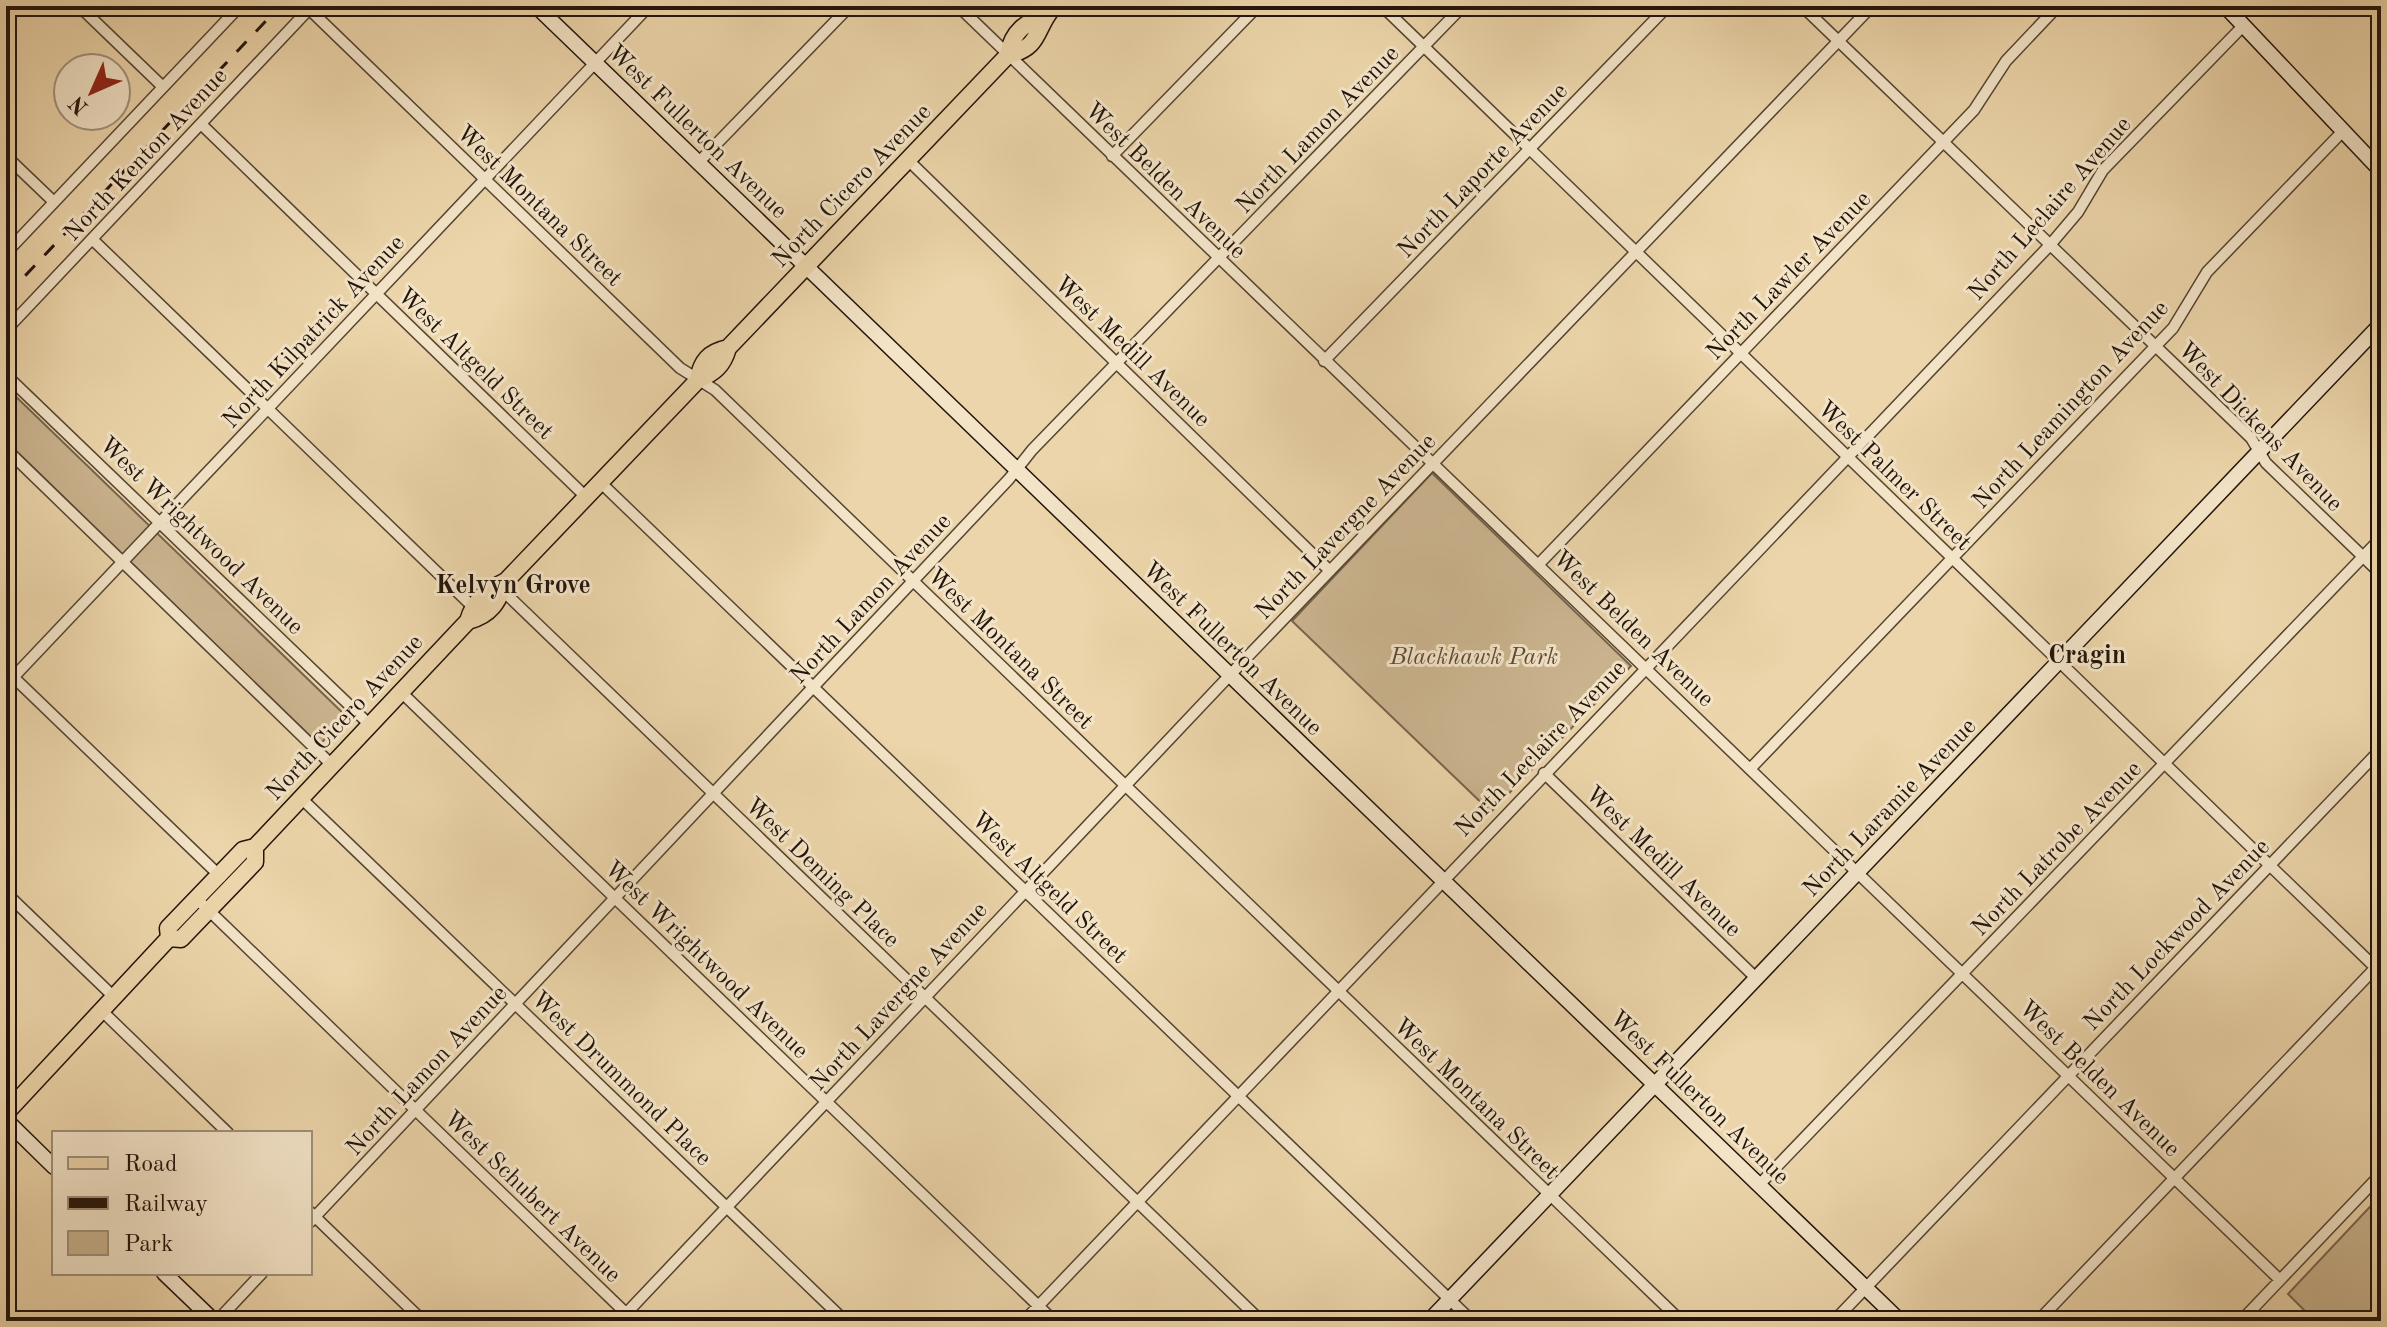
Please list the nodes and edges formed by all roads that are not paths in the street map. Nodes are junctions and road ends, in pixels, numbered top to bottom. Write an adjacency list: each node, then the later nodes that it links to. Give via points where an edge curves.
1 (79, 6): 23 (street)
2 (240, 6): 23 (street, North Kenton Avenue)
3 (536, 6): 22 (main road, West Fullerton Avenue)
4 (649, 6): 22 (street, North Kilpatrick Avenue)
5 (850, 6): 31 (street)
6 (958, 6): 21 (street, West Belden Avenue)
7 (1258, 6): 29 (street)
8 (1382, 6): 20 (street, West Palmer Street)
9 (1463, 6): 20 (street, North Lamon Avenue)
10 (1668, 6): 27 (street, North Laporte Avenue)
11 (1802, 6): 19 (street, West Dickens Avenue)
12 (1872, 6): 19 (street, North Lavergne Avenue)
13 (2058, 6): 26 (street, North Lawler Avenue, via 2006,61 1974,110)
14 (2225, 6): 18 (main road)
15 (2238, 6): 18 (main road)
16 (311, 7): 24 (street, North Kenton Avenue); 33 (street, West Montana Street)
17 (1052, 10): 21 (main road, North Cicero Avenue, via 1011,38)
18 (2244, 25): 25 (main road); 36 (street, North Leclaire Avenue, via 2103,170)
19 (1838, 41): 26 (street, West Dickens Avenue); 37 (street, North Lavergne Avenue)
20 (1424, 47): 27 (street, West Palmer Street); 39 (street, North Lamon Avenue)
21 (1008, 55): 29 (street, West Belden Avenue); 30 (main road, North Cicero Avenue)
22 (594, 62): 31 (main road, West Fullerton Avenue); 33 (street, North Kilpatrick Avenue)
23 (163, 87): 34 (street, North Kenton Avenue)
24 (201, 124): 35 (street, North Kenton Avenue); 41 (street, West Altgeld Street)
25 (2343, 131): 32 (main road); 44 (street, North Leamington Avenue, via 2207,272 2184,314)
26 (1943, 142): 36 (street, West Dickens Avenue); 45 (street, North Lawler Avenue)
27 (1530, 149): 37 (street, West Palmer Street); 46 (street, North Laporte Avenue)
28 (6, 156): 34 (street)
29 (1112, 156): 39 (street, West Belden Avenue)
30 (908, 160): 40 (main road, North Cicero Avenue); 47 (street, West Medill Avenue)
31 (698, 163): 40 (main road, West Fullerton Avenue)
32 (2381, 171)
33 (484, 179): 41 (street, North Kilpatrick Avenue); 49 (street, West Montana Street)
34 (54, 202): 38 (street, North Kenton Avenue)
35 (92, 239): 43 (street, North Kenton Avenue); 50 (street)
36 (2050, 245): 44 (street, West Dickens Avenue); 53 (street, North Leclaire Avenue)
37 (1636, 252): 45 (street, West Palmer Street); 54 (street, North Lavergne Avenue)
38 (6, 253)
39 (1218, 258): 46 (street, West Belden Avenue); 47 (street, North Lamon Avenue)
40 (806, 267): 49 (main road, North Cicero Avenue, via 728,348 713,351 700,366); 55 (main road, West Fullerton Avenue)
41 (375, 294): 50 (street, North Kilpatrick Avenue); 57 (street, West Altgeld Street)
42 (2381, 324): 52 (main road, North Laramie Avenue)
43 (6, 330)
44 (2155, 346): 52 (street, West Dickens Avenue); 61 (street, North Leamington Avenue)
45 (1741, 354): 53 (street, West Palmer Street); 63 (street, North Lawler Avenue)
46 (1324, 361): 54 (street, West Belden Avenue)
47 (1116, 363): 55 (street, North Lamon Avenue); 64 (street, West Medill Avenue)
48 (6, 375): 58 (street, West Wrightwood Avenue)
49 (698, 380): 56 (main road, North Cicero Avenue); 66 (street, West Montana Street, via 715,390)
50 (268, 408): 58 (street, North Kilpatrick Avenue); 68 (street)
51 (6, 449): 62 (street)
52 (2260, 451): 60 (street, West Dickens Avenue, via 2266,463); 69 (main road, North Laramie Avenue)
53 (1848, 457): 61 (street, West Palmer Street); 70 (street, North Leclaire Avenue)
54 (1432, 464): 63 (street, West Belden Avenue); 64 (street, North Lavergne Avenue)
55 (1016, 469): 66 (street, North Lamon Avenue); 71 (main road, West Fullerton Avenue)
56 (600, 482): 57 (main road, North Cicero Avenue); 73 (street, West Altgeld Street)
57 (586, 497): 67 (main road, North Cicero Avenue)
58 (160, 522): 62 (street, North Kilpatrick Avenue); 75 (street, West Wrightwood Avenue)
59 (2381, 538): 60 (street, North Latrobe Avenue)
60 (2363, 557): 65 (street, West Dickens Avenue); 77 (street, North Latrobe Avenue)
61 (1952, 558): 69 (street, West Palmer Street); 79 (street, North Leamington Avenue)
62 (122, 562): 72 (street, North Kilpatrick Avenue); 78 (street)
63 (1539, 564): 70 (street, West Belden Avenue)
64 (1330, 571): 71 (street, North Lavergne Avenue)
65 (2381, 574)
66 (913, 581): 73 (street, North Lamon Avenue); 81 (street, West Montana Street)
67 (502, 585): 68 (main road, North Cicero Avenue, via 498,602 484,617); 82 (street, West Deming Place)
68 (470, 613): 74 (main road, North Cicero Avenue)
69 (2059, 661): 77 (street, West Palmer Street); 85 (main road, North Laramie Avenue)
70 (1645, 667): 79 (street, West Belden Avenue); 80 (street, North Leclaire Avenue)
71 (1230, 675): 81 (street, North Lavergne Avenue); 86 (main road, West Fullerton Avenue)
72 (8, 677): 87 (street)
73 (813, 687): 82 (street, North Lamon Avenue); 88 (street, West Altgeld Street)
74 (401, 692): 75 (main road, North Cicero Avenue); 90 (street, West Wrightwood Avenue)
75 (370, 725): 78 (main road, North Cicero Avenue)
76 (2381, 749): 84 (street, North Lockwood Avenue)
77 (2164, 763): 84 (street, West Palmer Street); 93 (street, North Latrobe Avenue)
78 (332, 765): 83 (main road, North Cicero Avenue)
79 (1751, 768): 85 (street, West Belden Avenue)
80 (1544, 773): 86 (street, North Leclaire Avenue); 94 (street, West Medill Avenue)
81 (1125, 786): 88 (street, North Lavergne Avenue); 95 (street, West Montana Street)
82 (713, 794): 90 (street, North Lamon Avenue); 97 (street, West Deming Place)
83 (301, 798): 87 (main road, North Cicero Avenue, via 255,847 243,850); 98 (street, West Drummond Place)
84 (2270, 865): 92 (street, West Palmer Street); 100 (street, North Lockwood Avenue)
85 (1858, 871): 93 (street, West Belden Avenue); 94 (main road, North Laramie Avenue)
86 (1442, 879): 95 (street, North Leclaire Avenue); 101 (main road, West Fullerton Avenue)
87 (225, 881): 91 (main road, North Cicero Avenue)
88 (1025, 891): 97 (street, North Lavergne Avenue); 102 (street, West Altgeld Street)
89 (6, 893): 96 (street)
90 (615, 898): 98 (street, North Lamon Avenue); 103 (street, West Wrightwood Avenue)
91 (203, 905): 96 (main road, North Cicero Avenue, via 168,928 169,938); 104 (street, West Schubert Avenue)
92 (2379, 967): 110 (street)
93 (1963, 973): 100 (street, West Belden Avenue); 111 (street, North Latrobe Avenue)
94 (1756, 978): 101 (main road, North Laramie Avenue)
95 (1337, 990): 102 (street, North Leclaire Avenue); 112 (street, West Montana Street)
96 (114, 997): 99 (main road, North Cicero Avenue)
97 (925, 997): 103 (street, North Lavergne Avenue); 113 (street, West Deming Place)
98 (515, 1004): 104 (street, North Lamon Avenue); 114 (street, West Drummond Place)
99 (101, 1010): 105 (main road, North Cicero Avenue); 107 (street)
100 (2068, 1075): 110 (street, West Belden Avenue); 119 (street, North Lockwood Avenue)
101 (1654, 1083): 111 (main road, West Fullerton Avenue); 112 (main road, North Laramie Avenue)
102 (1238, 1095): 113 (street, North Leclaire Avenue); 120 (street, West Altgeld Street)
103 (826, 1102): 114 (street, North Lavergne Avenue); 121 (street, West Wrightwood Avenue)
104 (415, 1110): 115 (street, North Lamon Avenue); 122 (street, West Schubert Avenue)
105 (6, 1113)
106 (6, 1120): 108 (main road)
107 (226, 1131)
108 (52, 1165)
109 (2381, 1174): 118 (street)
110 (2174, 1178): 118 (street, West Belden Avenue); 134 (street)
111 (1759, 1185): 119 (main road, West Fullerton Avenue)
112 (1549, 1195): 120 (main road, North Laramie Avenue); 131 (street, West Montana Street)
113 (1137, 1202): 121 (street, North Leclaire Avenue); 128 (street, West Deming Place)
114 (727, 1207): 122 (street, North Lavergne Avenue); 125 (street, West Drummond Place)
115 (312, 1217): 124 (street)
116 (166, 1275): 123 (main road)
117 (260, 1275): 123 (street)
118 (2280, 1280): 135 (street)
119 (1865, 1287): 132 (street, North Lockwood Avenue); 133 (main road, West Fullerton Avenue)
120 (1450, 1299): 129 (main road, North Laramie Avenue); 130 (street, West Altgeld Street)
121 (1038, 1306): 126 (street, North Leclaire Avenue); 127 (street, West Wrightwood Avenue)
122 (626, 1318)
123 (216, 1321)
124 (423, 1321)
125 (845, 1321)
126 (1024, 1321)
127 (1054, 1321)
128 (1261, 1321)
129 (1429, 1321)
130 (1472, 1321)
131 (1681, 1321)
132 (1834, 1321)
133 (1900, 1321)
134 (2038, 1321)
135 (2241, 1321)

